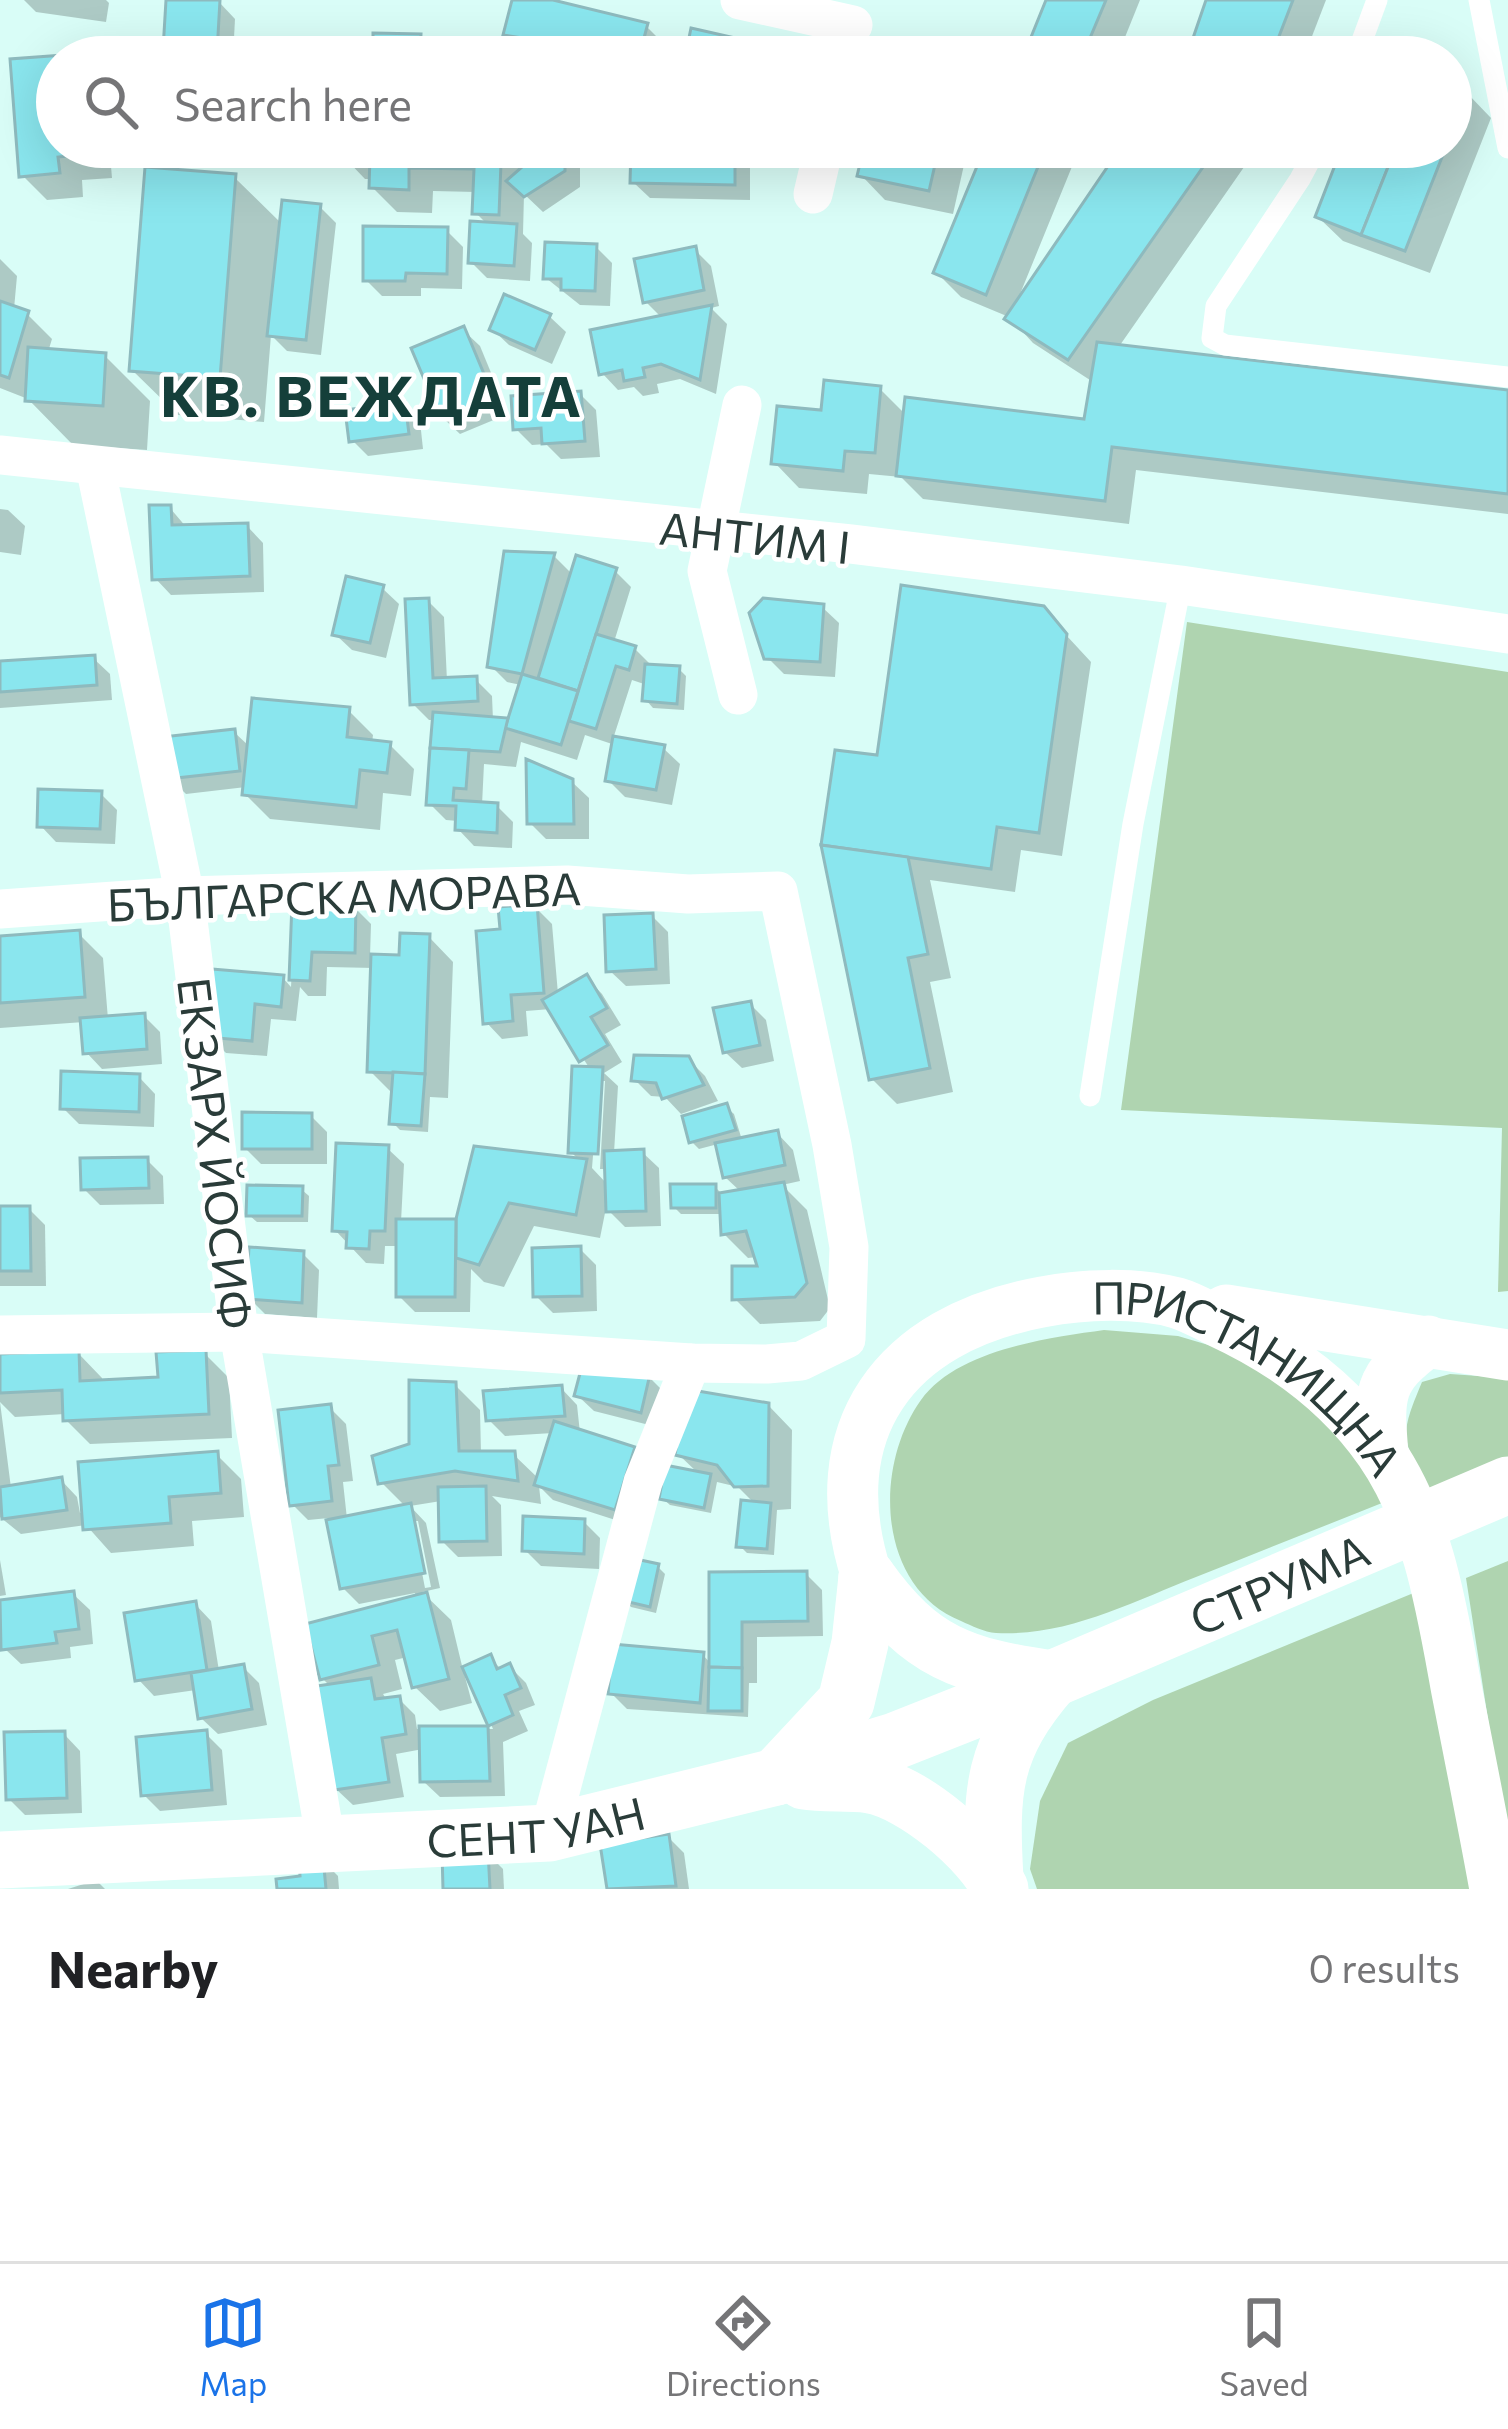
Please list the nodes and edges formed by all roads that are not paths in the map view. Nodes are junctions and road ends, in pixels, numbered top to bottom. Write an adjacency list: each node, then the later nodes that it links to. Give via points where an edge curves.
1 (740, 0): 4 (street)
2 (1377, 0): 5 (lane)
3 (1479, 0): 6 (lane)
4 (852, 27)
5 (1364, 36)
6 (1508, 148)
7 (819, 168): 9 (street)
8 (1306, 168): 10 (lane, via 1216,306 1212,338)
9 (813, 194)
10 (1508, 377)
11 (742, 404): 14 (street)
12 (0, 455): 13 (street, АНТИМ I)
13 (95, 466): 14 (street, АНТИМ I); 18 (street, ЕКЗАРХ ЙОСИФ)
14 (715, 532): 15 (street, АНТИМ I); 17 (street, via 707,571)
15 (1181, 585): 16 (street, АНТИМ I); 20 (lane)
16 (1508, 634)
17 (738, 695)
18 (185, 896): 19 (street, БЪЛГАРСКА МОРАВА); 22 (street, ЕКЗАРХ ЙОСИФ); 26 (street, БЪЛГАРСКА МОРАВА, via 567,885 778,892 849,1247 846,1339 801,1361)
19 (0, 909)
20 (1090, 1096)
21 (1178, 1304): 24 (street); 27 (street, ПРИСТАНИЩНА, via 1272,1349 1320,1383); 29 (street, ПРИСТАНИЩНА, via 1117,1296 1007,1308 960,1325 890,1378 871,1410 851,1478 851,1519)
22 (239, 1332): 23 (street); 26 (street); 33 (street, ЕКЗАРХ ЙОСИФ)
23 (0, 1335)
24 (1428, 1341): 25 (street); 27 (street, via 1388,1377 1379,1402)
25 (1508, 1355)
26 (691, 1363): 32 (street, via 644,1481)
27 (1383, 1454): 38 (street, ПРИСТАНИЩНА, via 1427,1546)
28 (1508, 1485): 30 (main road, СТРУМА)
29 (867, 1577): 30 (main road, via 934,1648 990,1670); 31 (main road, via 846,1702)
30 (1052, 1679): 31 (main road, СЕНТ УАН); 36 (main road, via 1008,1738 992,1818)
31 (776, 1777): 32 (main road, СЕНТ УАН); 36 (main road, via 875,1786 961,1838)
32 (549, 1832): 33 (main road, СЕНТ УАН)
33 (326, 1843): 34 (main road, СЕНТ УАН)
34 (96, 1855): 35 (main road, СЕНТ УАН); 37 (main road)
35 (0, 1860)
36 (998, 1884)
37 (19, 1889)
38 (1496, 1889)

